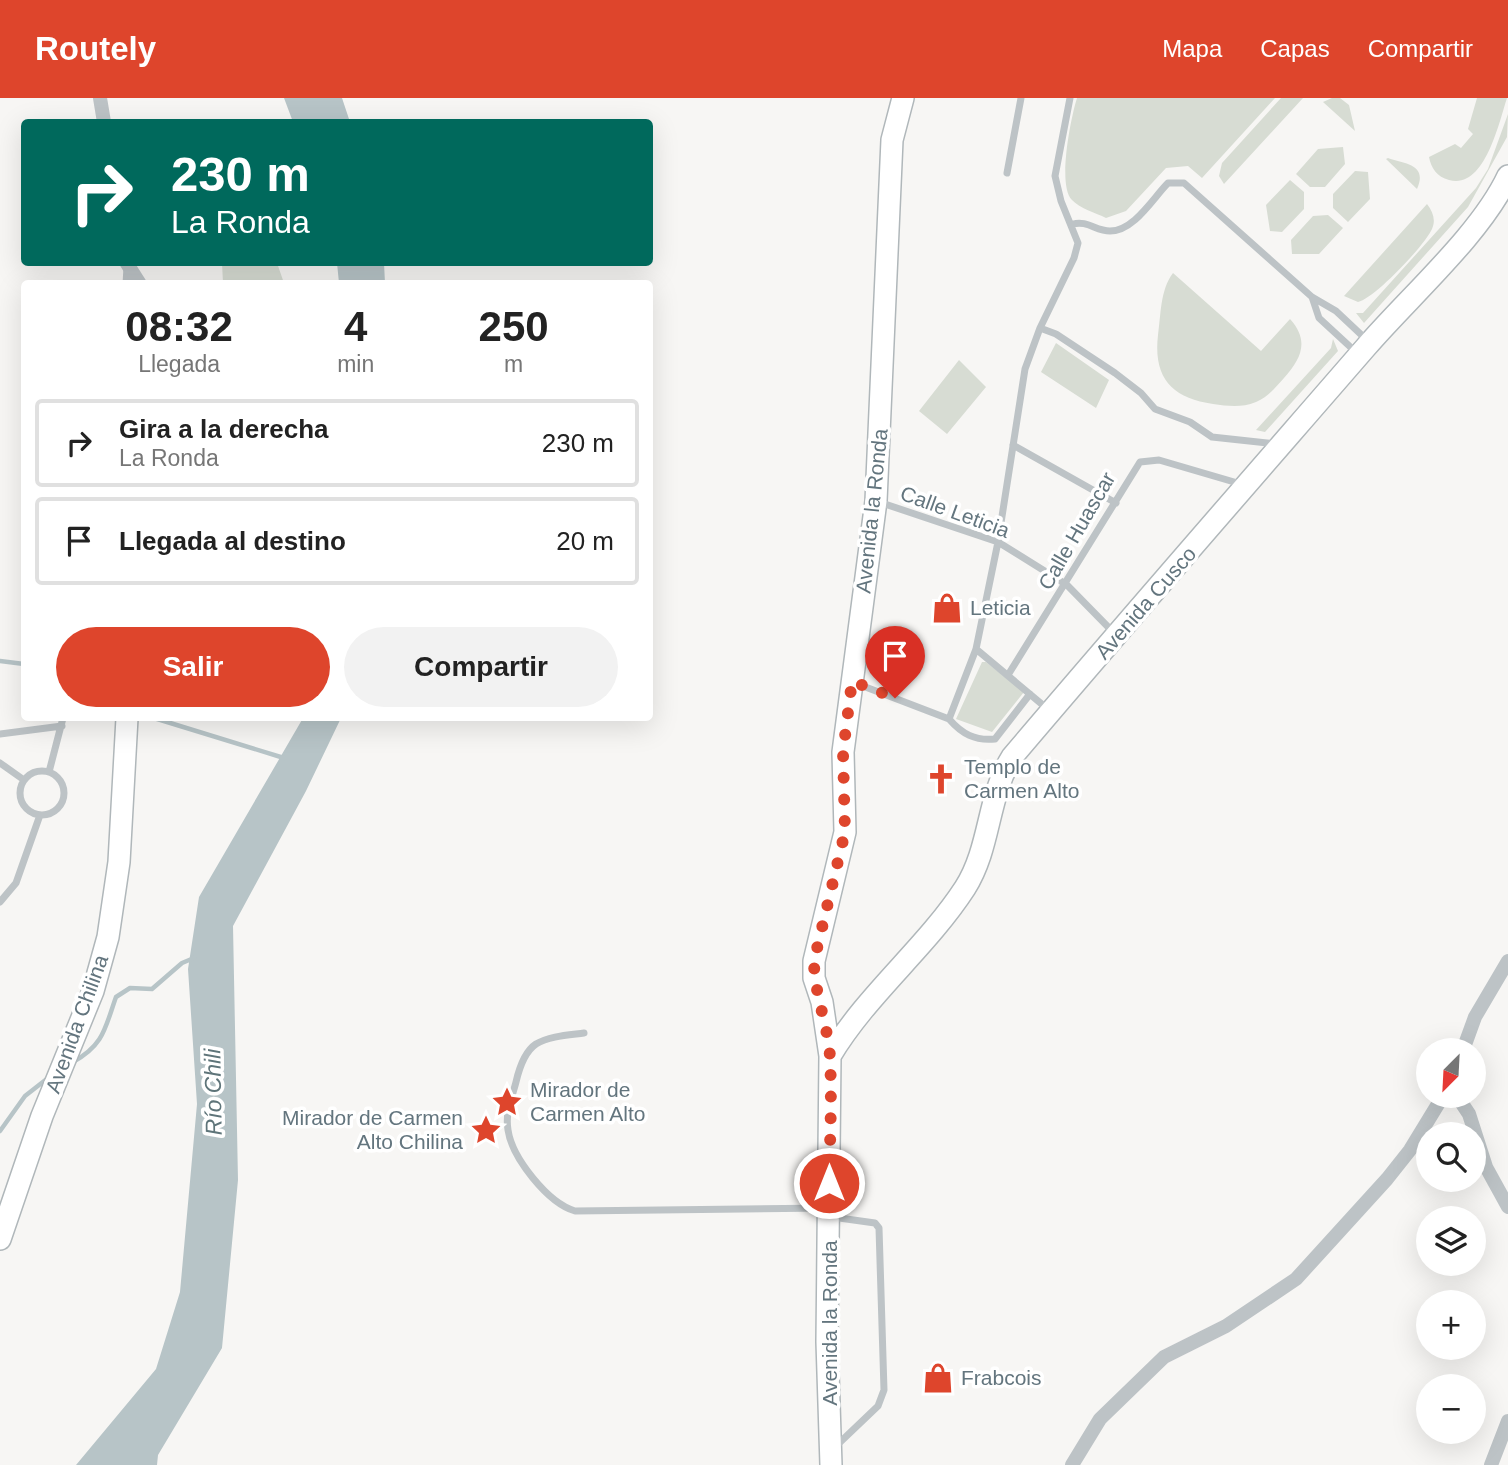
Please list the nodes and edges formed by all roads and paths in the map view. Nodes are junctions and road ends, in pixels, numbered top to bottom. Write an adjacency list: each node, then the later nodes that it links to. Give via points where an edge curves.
1 (100, 98): 5 (street)
2 (903, 98): 15 (street, Avenida la Ronda, via 891,153)
3 (1021, 98): 6 (lane)
4 (1070, 98): 8 (lane, via 1055,176)
5 (104, 119)
6 (1007, 173)
7 (1508, 176): 11 (street, Avenida Cusco, via 1476,225)
8 (1073, 224): 9 (lane, via 1082,222 1110,231 1128,225 1168,183 1184,183); 10 (lane, via 1078,243 1074,258)
9 (1312, 297): 11 (lane, via 1335,311); 11 (lane, via 1319,318)
10 (1040, 328): 12 (lane, via 1115,373 1155,409 1190,422 1201,433); 13 (lane, via 1025,369)
11 (1364, 349): 12 (street, Avenida Cusco)
12 (1282, 444): 14 (street, Avenida Cusco)
13 (1013, 445): 16 (lane); 17 (lane)
14 (1246, 485): 16 (lane, Calle Huascar, via 1147,460 1134,467); 19 (street, Avenida Cusco)
15 (876, 501): 17 (lane, Calle Leticia); 22 (street, Avenida la Ronda)
16 (1116, 503): 18 (lane, Calle Huascar)
17 (998, 542): 18 (lane, Calle Leticia); 20 (lane)
18 (1067, 585): 19 (lane, Calle Leticia); 21 (lane, Calle Huascar)
19 (1118, 637): 24 (street, Avenida Cusco)
20 (976, 649): 21 (lane); 25 (lane)
21 (1009, 676): 23 (lane)
22 (852, 681): 25 (lane); 37 (street, Avenida la Ronda, via 843,752 845,832 814,961)
23 (1030, 694): 24 (lane); 29 (lane)
24 (1051, 711): 30 (street, Avenida Cusco)
25 (949, 719): 29 (lane, via 959,731 981,740)
26 (63, 721): 28 (lane); 32 (lane)
27 (127, 721): 46 (street, Avenida Chilina, via 119,862 108,937 93,992 42,1116)
28 (0, 734)
29 (995, 739): 30 (lane)
30 (1012, 757): 38 (street, Avenida Cusco, via 998,785 987,840 966,887)
31 (0, 763): 33 (lane)
32 (49, 772): 33 (lane, via 35,772); 34 (lane, via 61,780 65,795 58,808)
33 (24, 780): 34 (lane, via 22,802)
34 (40, 815): 35 (lane, via 16,883)
35 (0, 902)
36 (1508, 961): 40 (street)
37 (822, 1002): 38 (street, via 848,1010); 41 (street, Avenida la Ronda)
38 (864, 1009): 41 (street, Avenida Cusco)
39 (584, 1033): 45 (lane, via 536,1044 526,1054 508,1108 513,1143 535,1180 557,1204 575,1211)
40 (1467, 1038)
41 (830, 1056): 45 (street, Avenida la Ronda)
42 (1436, 1108): 49 (street, via 1387,1179 1296,1279 1226,1326 1164,1357 1100,1419)
43 (1465, 1108): 44 (street, via 1486,1167)
44 (1508, 1207)
45 (829, 1212): 48 (street, Avenida la Ronda); 48 (lane, via 874,1223 878,1228 884,1390 878,1406)
46 (0, 1239)
47 (1508, 1421): 50 (street)
48 (831, 1458)
49 (1072, 1465)
50 (1491, 1465)

